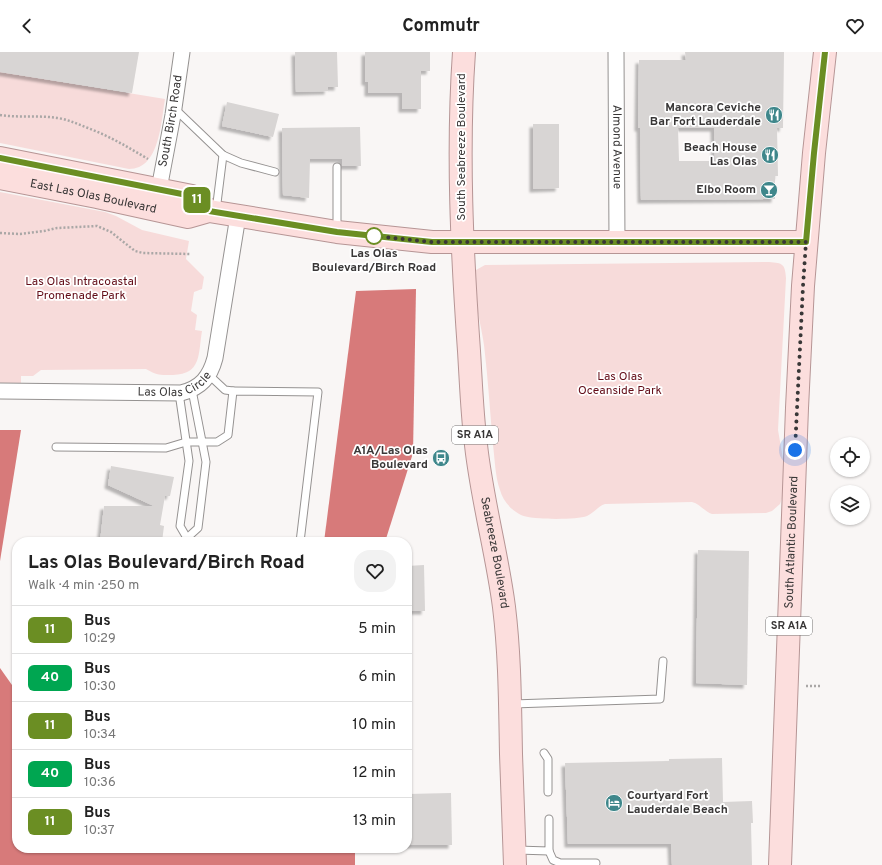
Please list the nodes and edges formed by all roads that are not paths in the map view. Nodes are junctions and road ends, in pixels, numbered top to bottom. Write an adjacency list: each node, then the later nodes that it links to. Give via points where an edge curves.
1 (182, 52): 5 (street, South Birch Road)
2 (464, 52): 16 (main road, South Seabreeze Boulevard / SR A1A, via 461,94)
3 (616, 52): 17 (street, Almond Avenue)
4 (825, 52): 18 (main road, South Atlantic Boulevard / SR A1A)
5 (174, 108): 6 (lane); 12 (street, South Birch Road)
6 (223, 155): 9 (lane, via 241,163); 13 (lane)
7 (0, 158): 11 (main road, East Las Olas Boulevard)
8 (337, 166): 15 (lane)
9 (275, 172)
10 (0, 178): 11 (main road, East Las Olas Boulevard)
11 (99, 188): 12 (main road, East Las Olas Boulevard); 13 (main road, East Las Olas Boulevard, via 188,217)
12 (159, 189): 13 (main road, East Las Olas Boulevard, via 192,196)
13 (213, 211): 14 (main road, East Las Olas Boulevard)
14 (238, 216): 15 (main road, East Las Olas Boulevard); 19 (street, Las Olas Circle)
15 (337, 232): 16 (main road, East Las Olas Boulevard, via 432,242)
16 (462, 242): 17 (main road, East Las Olas Boulevard); 30 (main road, Seabreeze Boulevard / SR A1A, via 473,420 504,608)
17 (617, 242): 18 (main road, East Las Olas Boulevard)
18 (806, 242): 37 (main road, South Atlantic Boulevard / SR A1A, via 797,408)
19 (209, 375): 21 (street, Las Olas Circle, via 198,386); 22 (lane, via 225,390)
20 (0, 391): 21 (street, Las Olas Circle)
21 (185, 391): 23 (lane); 24 (lane)
22 (233, 391): 24 (lane, via 228,435 217,442); 28 (lane, via 318,392)
23 (186, 442): 24 (lane); 25 (lane, via 166,448); 26 (lane, via 189,461 180,526)
24 (202, 442): 27 (lane, via 206,462 198,528)
25 (56, 447)
26 (186, 537)
27 (190, 537)
28 (301, 537)
29 (663, 660): 30 (lane, via 660,699)
30 (510, 704): 35 (main road, Seabreeze Boulevard / SR A1A)
31 (544, 753): 32 (lane, via 548,759)
32 (548, 792)
33 (549, 819): 34 (lane)
34 (549, 851): 35 (lane); 36 (lane, via 553,860 560,863)
35 (514, 858)
36 (596, 863)
37 (780, 865)

